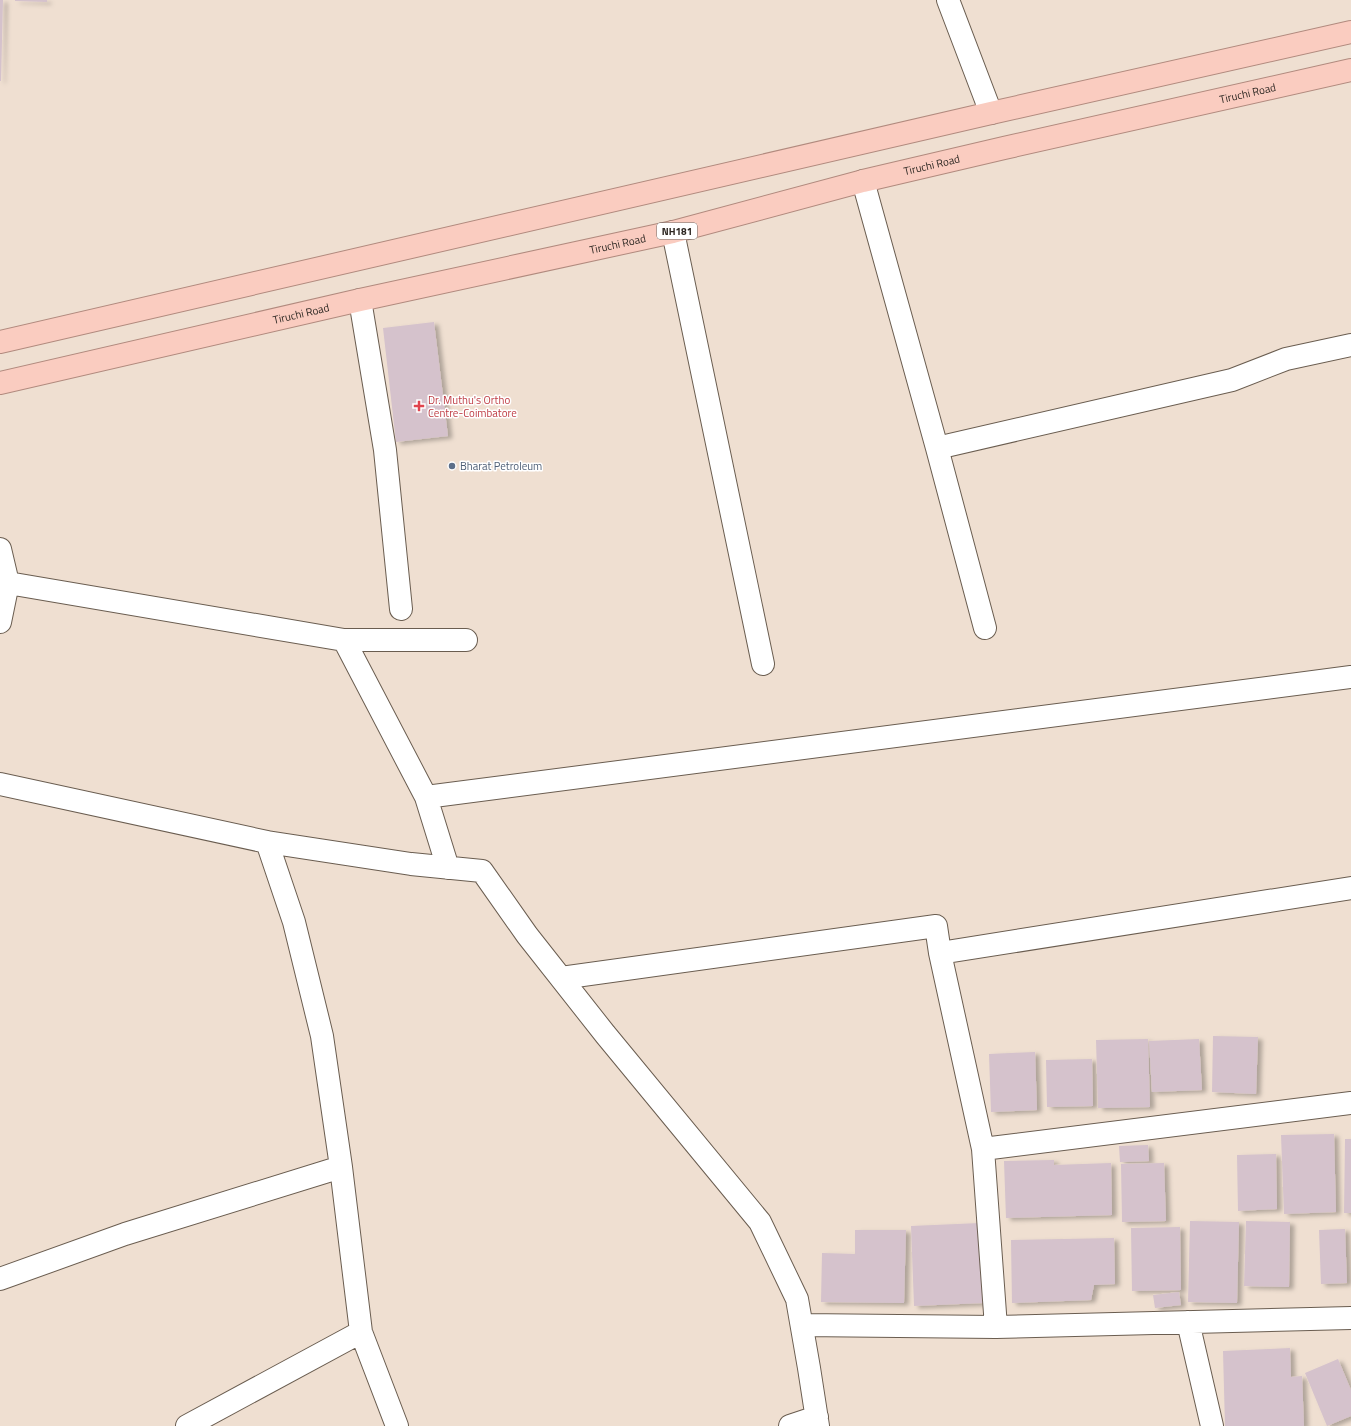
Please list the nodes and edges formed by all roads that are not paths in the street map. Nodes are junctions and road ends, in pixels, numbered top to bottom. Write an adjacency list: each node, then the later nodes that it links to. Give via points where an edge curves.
1 (948, 0): 4 (street)
2 (1351, 32): 4 (highway)
3 (1351, 70): 5 (highway, Tiruchi Road / NH181)
4 (991, 113): 8 (highway)
5 (864, 181): 6 (highway, Tiruchi Road / NH181); 11 (street)
6 (673, 232): 7 (highway, Tiruchi Road / NH181); 19 (street)
7 (360, 300): 10 (highway, Tiruchi Road / NH181); 14 (street, via 385,450)
8 (0, 342)
9 (1351, 345): 11 (street, via 1286,359 1232,380)
10 (0, 383)
11 (937, 448): 16 (street)
12 (0, 550): 13 (street)
13 (8, 583): 15 (street); 17 (street)
14 (401, 609)
15 (0, 622)
16 (985, 628)
17 (344, 640): 18 (street); 22 (street)
18 (466, 640)
19 (763, 664)
20 (1351, 677): 22 (street)
21 (0, 784): 23 (street)
22 (426, 796): 24 (street)
23 (268, 842): 24 (street); 30 (street, via 294,922 322,1036)
24 (448, 868): 27 (street, via 482,871)
25 (1351, 888): 26 (street)
26 (940, 953): 27 (street, via 936,926); 29 (street)
27 (561, 978): 34 (street, via 760,1222 797,1300)
28 (1351, 1103): 29 (street)
29 (983, 1149): 35 (street)
30 (341, 1167): 31 (street, via 125,1234); 36 (street)
31 (0, 1279)
32 (1351, 1318): 33 (street)
33 (1188, 1322): 35 (street); 41 (street)
34 (802, 1325): 35 (street); 37 (street)
35 (996, 1327)
36 (361, 1332): 38 (street); 39 (street)
37 (817, 1421): 40 (street)
38 (187, 1426)
39 (397, 1426)
40 (790, 1426)
41 (1212, 1426)

